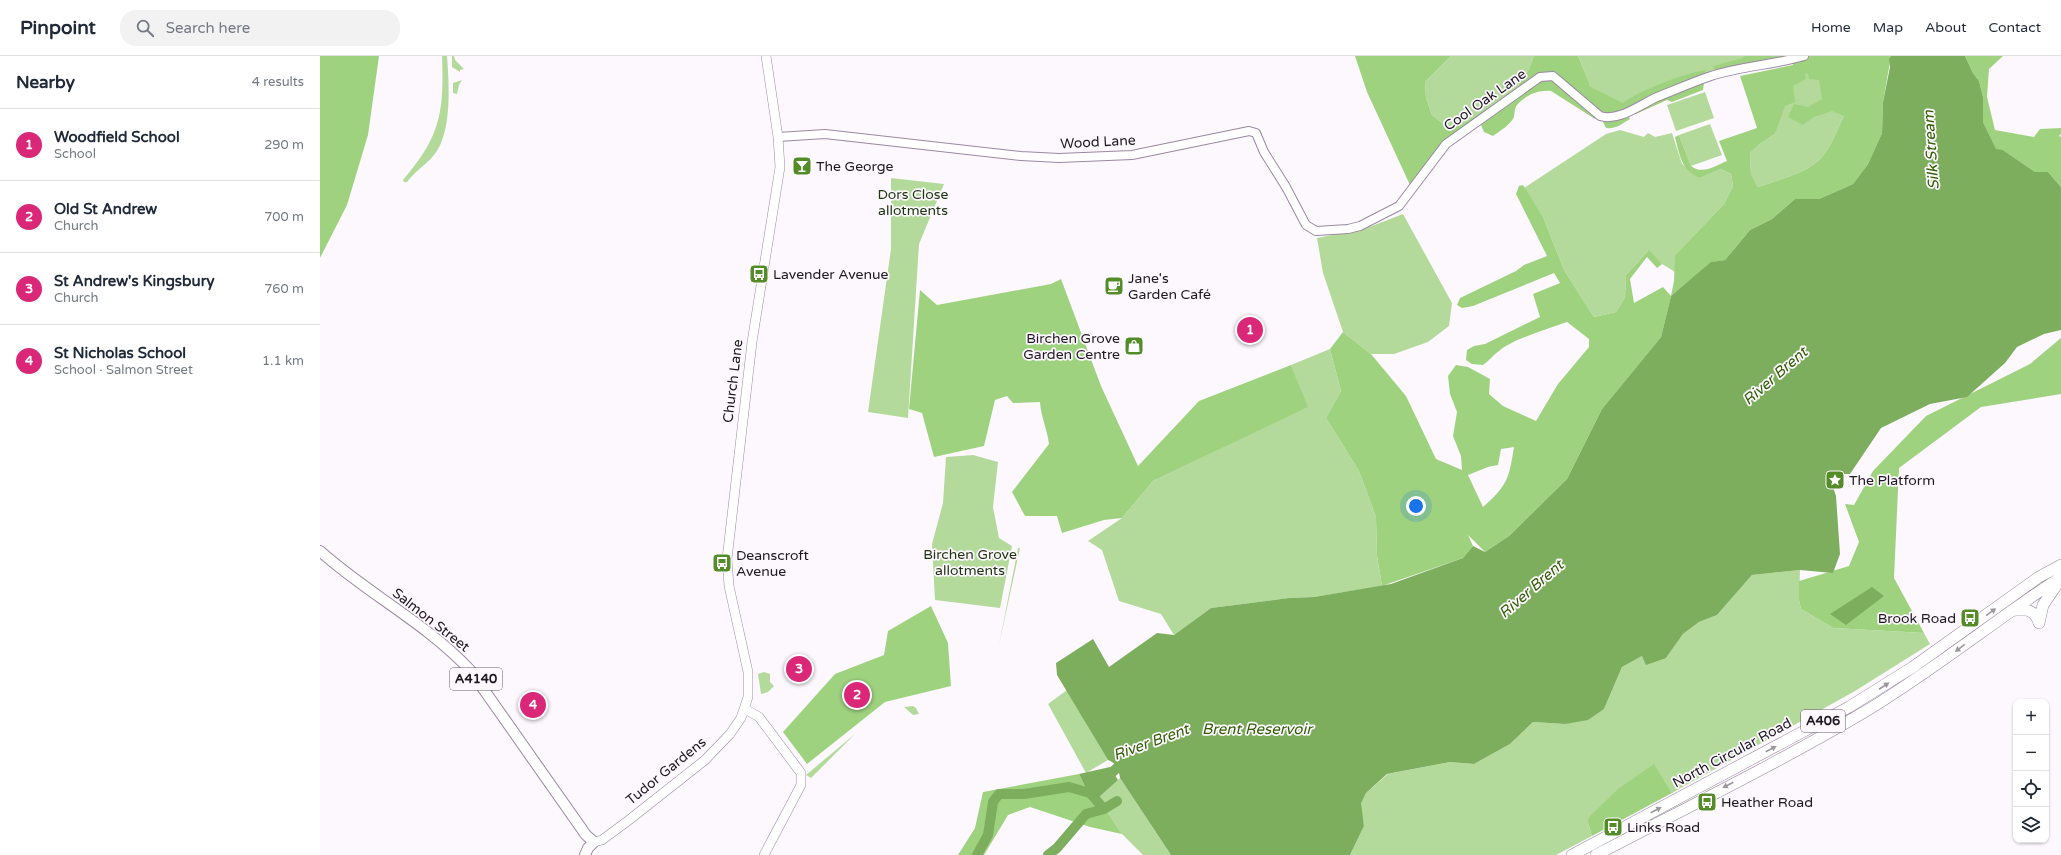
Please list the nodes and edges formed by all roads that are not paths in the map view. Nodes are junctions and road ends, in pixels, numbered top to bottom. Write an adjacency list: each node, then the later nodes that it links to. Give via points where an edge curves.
1 (766, 56): 3 (main road, Church Lane)
2 (1804, 56): 4 (street, Cool Oak Lane, via 1711,76 1623,114 1608,117 1600,116 1553,76 1545,75 1446,144 1399,206)
3 (778, 137): 4 (street, Wood Lane, via 825,134 1059,158 1132,155 1249,132 1256,133 1264,152 1309,228 1331,232); 9 (main road, Church Lane, via 780,167 762,268 727,559 729,586 748,672)
4 (1360, 226)
5 (320, 551): 10 (main road, Salmon Street / A4140, via 454,653 470,670 586,835)
6 (2061, 565): 14 (highway, North Circular Road / A406, one-way to 6, via 1854,704 1946,644 2039,577)
7 (2061, 578): 8 (highway, North Circular Road / A406); 8 (highway, via 2043,605 2038,623 2037,617 2030,611 2022,609)
8 (2010, 612): 15 (highway, North Circular Road / A406, one-way to 15, via 1948,658 1866,711)
9 (745, 709): 10 (main road, Tudor Gardens, via 730,734 706,760 602,840); 13 (main road, via 759,717 801,773 801,785)
10 (594, 842): 11 (main road); 12 (main road)
11 (585, 855)
12 (591, 855)
13 (764, 855)
14 (1572, 855)
15 (1596, 855)

